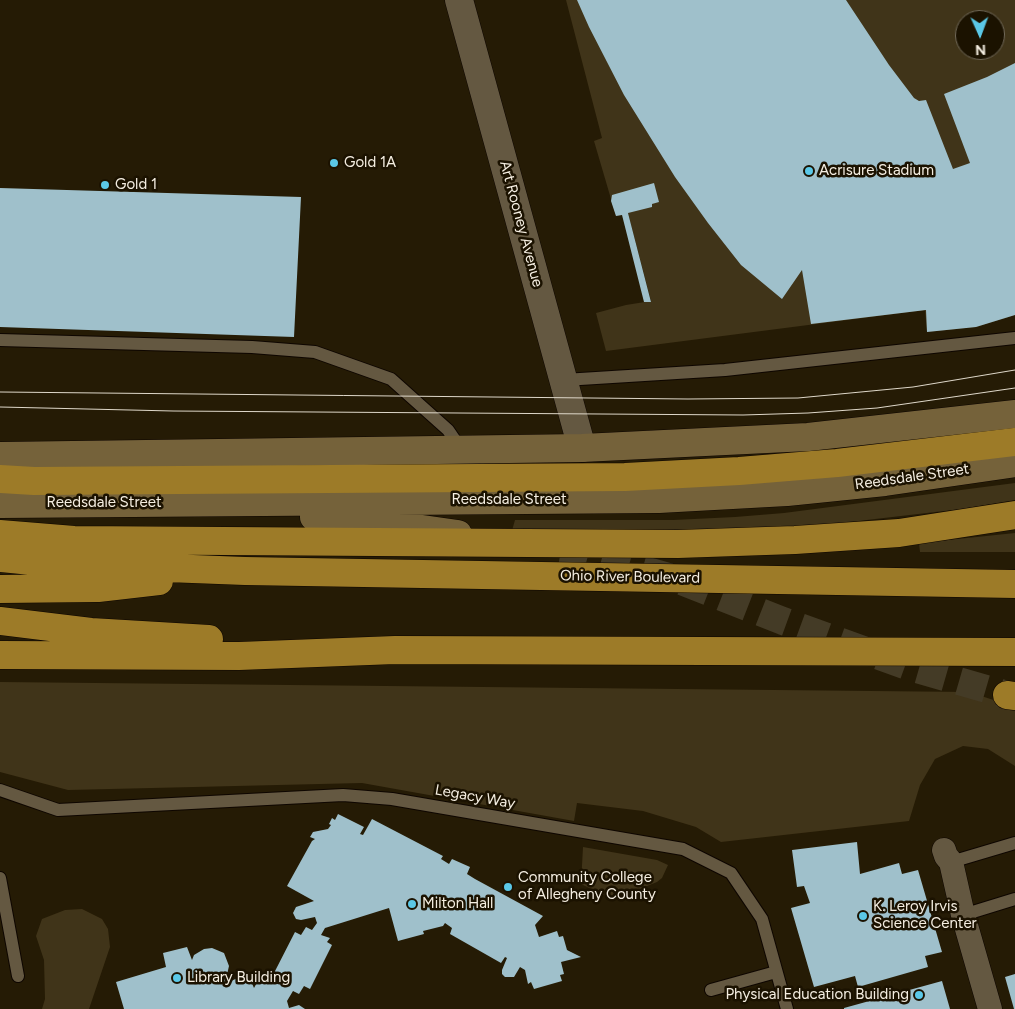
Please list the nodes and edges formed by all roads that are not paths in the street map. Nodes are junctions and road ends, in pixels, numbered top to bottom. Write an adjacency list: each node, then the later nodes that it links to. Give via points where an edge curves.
1 (460, 0): 4 (street, Art Rooney Avenue)
2 (1015, 338): 4 (lane, via 725,370)
3 (0, 340): 8 (lane, via 252,346 315,352 391,379 448,430)
4 (564, 380): 7 (street, Art Rooney Avenue)
5 (1015, 414): 7 (main road, via 808,437)
6 (1015, 442): 11 (highway, via 837,463 625,477)
7 (582, 448): 8 (main road)
8 (461, 449): 9 (main road)
9 (0, 456)
10 (1015, 463): 12 (main road, Reedsdale Street, via 787,492 659,499)
11 (0, 479)
12 (146, 503): 13 (main road, Reedsdale Street); 16 (main road, via 380,523)
13 (0, 504)
14 (1015, 515): 15 (highway, via 899,533 678,544 74,540)
15 (0, 534)
16 (466, 535)
17 (0, 558): 18 (highway, via 62,564)
18 (245, 571): 19 (highway, Ohio River Boulevard); 20 (highway, via 98,588)
19 (1015, 584)
20 (0, 589)
21 (0, 621): 22 (highway, via 91,632)
22 (395, 650): 23 (highway); 24 (highway, via 239,656)
23 (1015, 652)
24 (0, 655)
25 (0, 790): 31 (lane, Legacy Way, via 58,810 343,795 392,799 683,849 731,873 762,918)
26 (1015, 843): 27 (lane)
27 (947, 856): 30 (street)
28 (0, 878): 32 (lane)
29 (1015, 899): 30 (lane)
30 (963, 915): 35 (street)
31 (776, 972): 33 (lane); 34 (lane, Legacy Way)
32 (18, 976)
33 (711, 990)
34 (787, 1009)
35 (990, 1009)

